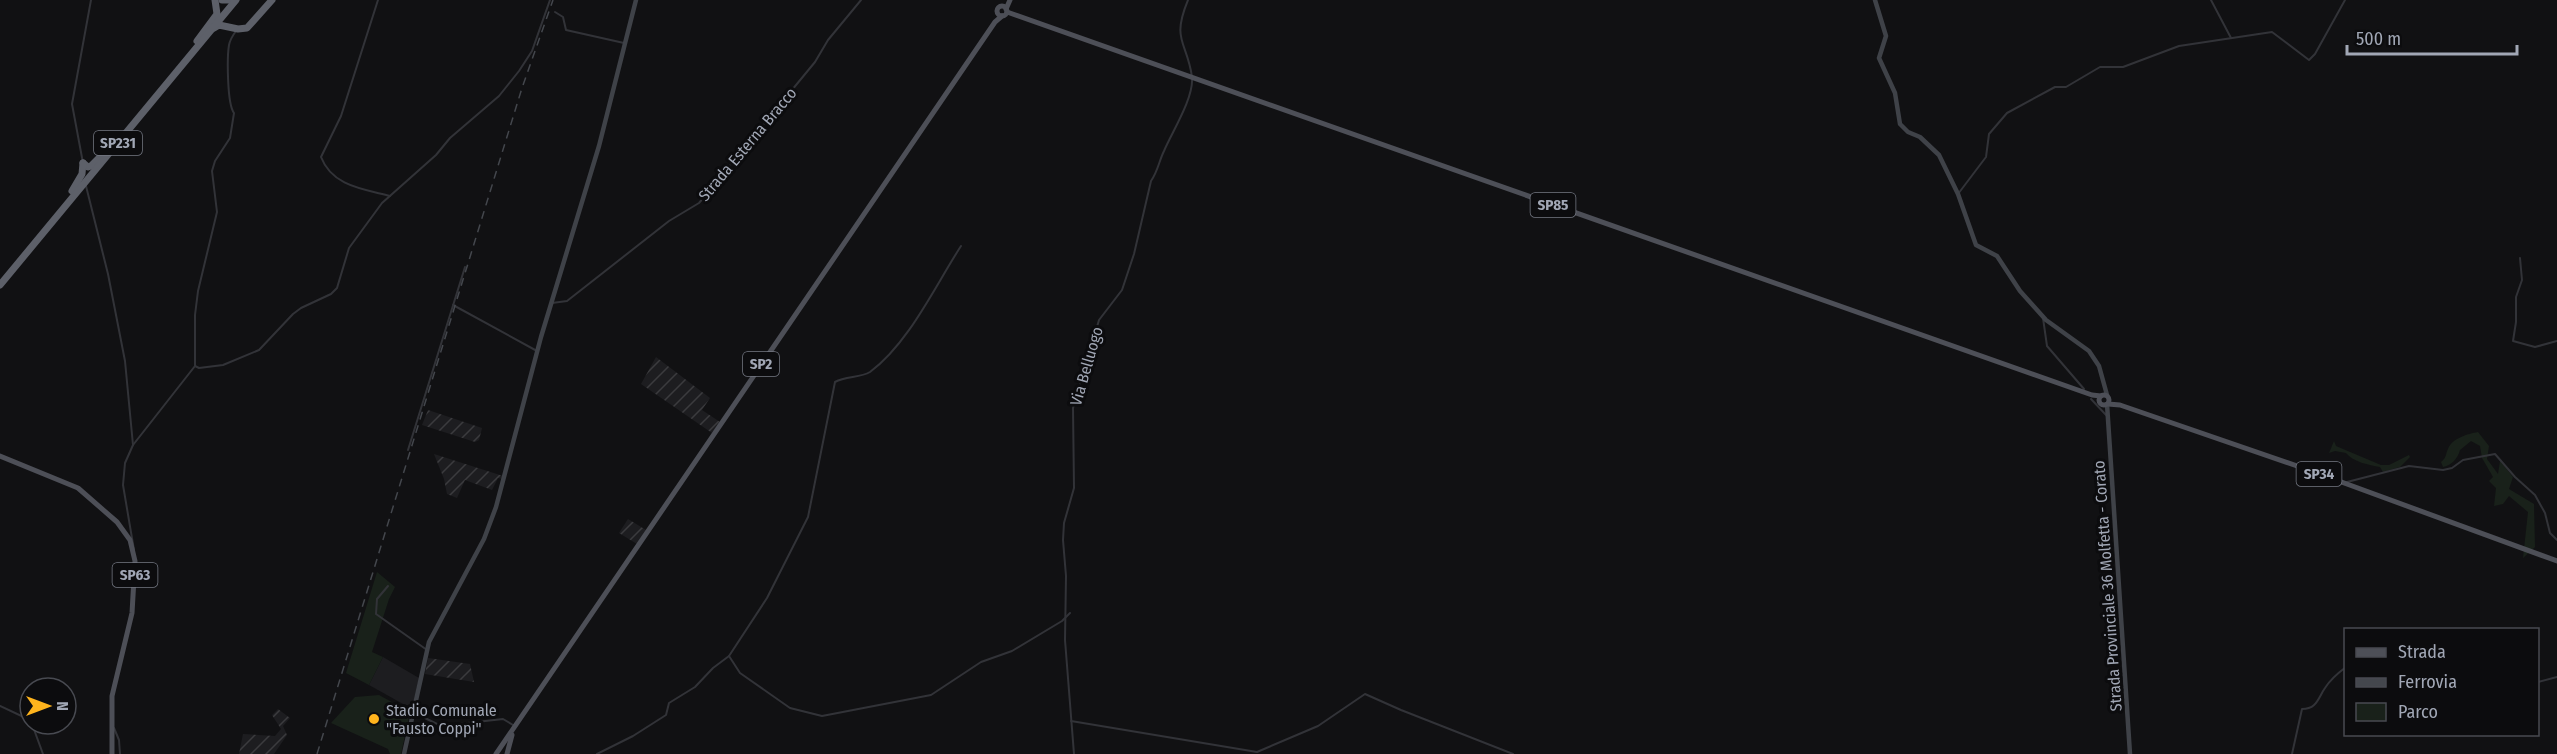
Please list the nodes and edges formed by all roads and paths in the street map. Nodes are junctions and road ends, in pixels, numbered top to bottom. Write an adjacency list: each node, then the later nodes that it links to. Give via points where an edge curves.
1 (91, 0): 23 (street, via 72,104)
2 (215, 0): 20 (highway, via 217,14)
3 (222, 0): 4 (highway)
4 (234, 0): 17 (highway, via 229,15); 20 (highway, SP231)
5 (272, 0): 17 (highway, via 251,26)
6 (378, 0): 27 (street, via 341,116 321,157 338,180)
7 (550, 0): 27 (street, via 531,51 509,84)
8 (636, 0): 19 (street)
9 (861, 0): 33 (street, Strada Esterna Bracco, via 699,203 669,221 567,300)
10 (1188, 0): 21 (street, via 1179,33)
11 (1875, 0): 26 (street, via 1886,36 1878,58 1894,93 1900,124 1936,152)
12 (2211, 0): 18 (street)
13 (2345, 0): 18 (street, via 2309,60 2272,32)
14 (1010, 1): 16 (main road, SP2)
15 (555, 12): 19 (street, via 563,17 566,30)
16 (1002, 13): 21 (main road, SP85); 66 (main road, SP2)
17 (236, 29): 20 (highway, via 217,25); 40 (street, via 229,44 233,126 212,171 218,212 200,281)
18 (2231, 38): 26 (street, via 2179,46 2123,67 2100,67 2066,87 2055,87 2007,112 1989,134 1986,157)
19 (624, 43): 33 (street, via 599,146)
20 (197, 44): 22 (highway, SP231); 24 (highway, SP231)
21 (1192, 78): 42 (main road, SP85); 56 (street, Via Belluogo, via 1181,118 1151,181 1122,290 1099,320 1073,408 1074,488 1063,540)
22 (107, 150): 23 (highway, via 92,166); 25 (highway, SP231)
23 (83, 163): 25 (highway, via 82,174)
24 (85, 183): 32 (highway, SP231); 45 (street, via 125,361)
25 (72, 191): 31 (highway, SP231)
26 (1958, 194): 35 (street, via 1973,241 1996,256)
27 (390, 196): 40 (street, via 349,248 337,288 331,294 301,308 247,357 223,365)
28 (962, 246): 58 (street, via 893,350 867,374 835,382 808,518 767,598)
29 (2520, 258): 38 (street, via 2522,275 2513,341 2535,347)
30 (465, 267): 34 (street)
31 (0, 279)
32 (0, 285)
33 (552, 303): 39 (street)
34 (453, 305): 39 (street); 46 (street)
35 (2042, 316): 36 (street); 37 (street)
36 (2053, 325): 37 (street); 43 (street, via 2089,351 2099,366)
37 (2045, 328): 41 (street, via 2047,346)
38 (2557, 341)
39 (538, 351): 57 (street, via 496,507 484,539)
40 (195, 366): 45 (street)
41 (2084, 389)
42 (2091, 397): 43 (main road, SP85); 44 (street)
43 (2105, 400): 44 (street, Strada Provinciale 36 Molfetta - Corato); 50 (main road, SP34)
44 (2107, 416): 78 (street, Strada Provinciale 36 Molfetta - Corato)
45 (133, 446): 51 (street, via 125,463 123,485)
46 (408, 450)
47 (0, 456): 49 (main road)
48 (0, 461): 49 (main road)
49 (11, 462): 51 (main road, SP63, via 78,488)
50 (2342, 483): 52 (street, via 2409,466 2443,470 2473,456 2494,454 2535,495 2550,533); 53 (main road, SP34)
51 (128, 532): 67 (main road, SP63, via 134,552 132,618 112,696)
52 (2557, 540)
53 (2557, 561)
54 (388, 586): 57 (street, via 377,599 376,614)
55 (1070, 613): 56 (street)
56 (1065, 618): 58 (street, via 1006,654 981,662 931,695 822,716 790,708 740,674); 65 (street, Via Belluogo)
57 (427, 650): 63 (street)
58 (729, 656): 75 (street, via 695,687 669,703 666,715)
59 (2344, 669): 79 (street, via 2324,689 2317,704 2302,709)
60 (2557, 676): 61 (street)
61 (2539, 682)
62 (0, 706): 64 (street)
63 (413, 712): 66 (street, via 441,726 503,719); 72 (street)
64 (18, 714)
65 (1071, 721): 76 (street, Via Belluogo); 77 (street, via 1257,752 1318,726 1365,694)
66 (516, 724): 73 (main road, SP2); 74 (main road)
67 (111, 726): 70 (main road, SP63); 71 (street, via 119,740)
68 (36, 736): 69 (street)
69 (41, 754)
70 (112, 754)
71 (120, 754)
72 (404, 754)
73 (496, 754)
74 (507, 754)
75 (597, 754)
76 (1074, 754)
77 (1513, 754)
78 (2130, 754)
79 (2292, 754)

